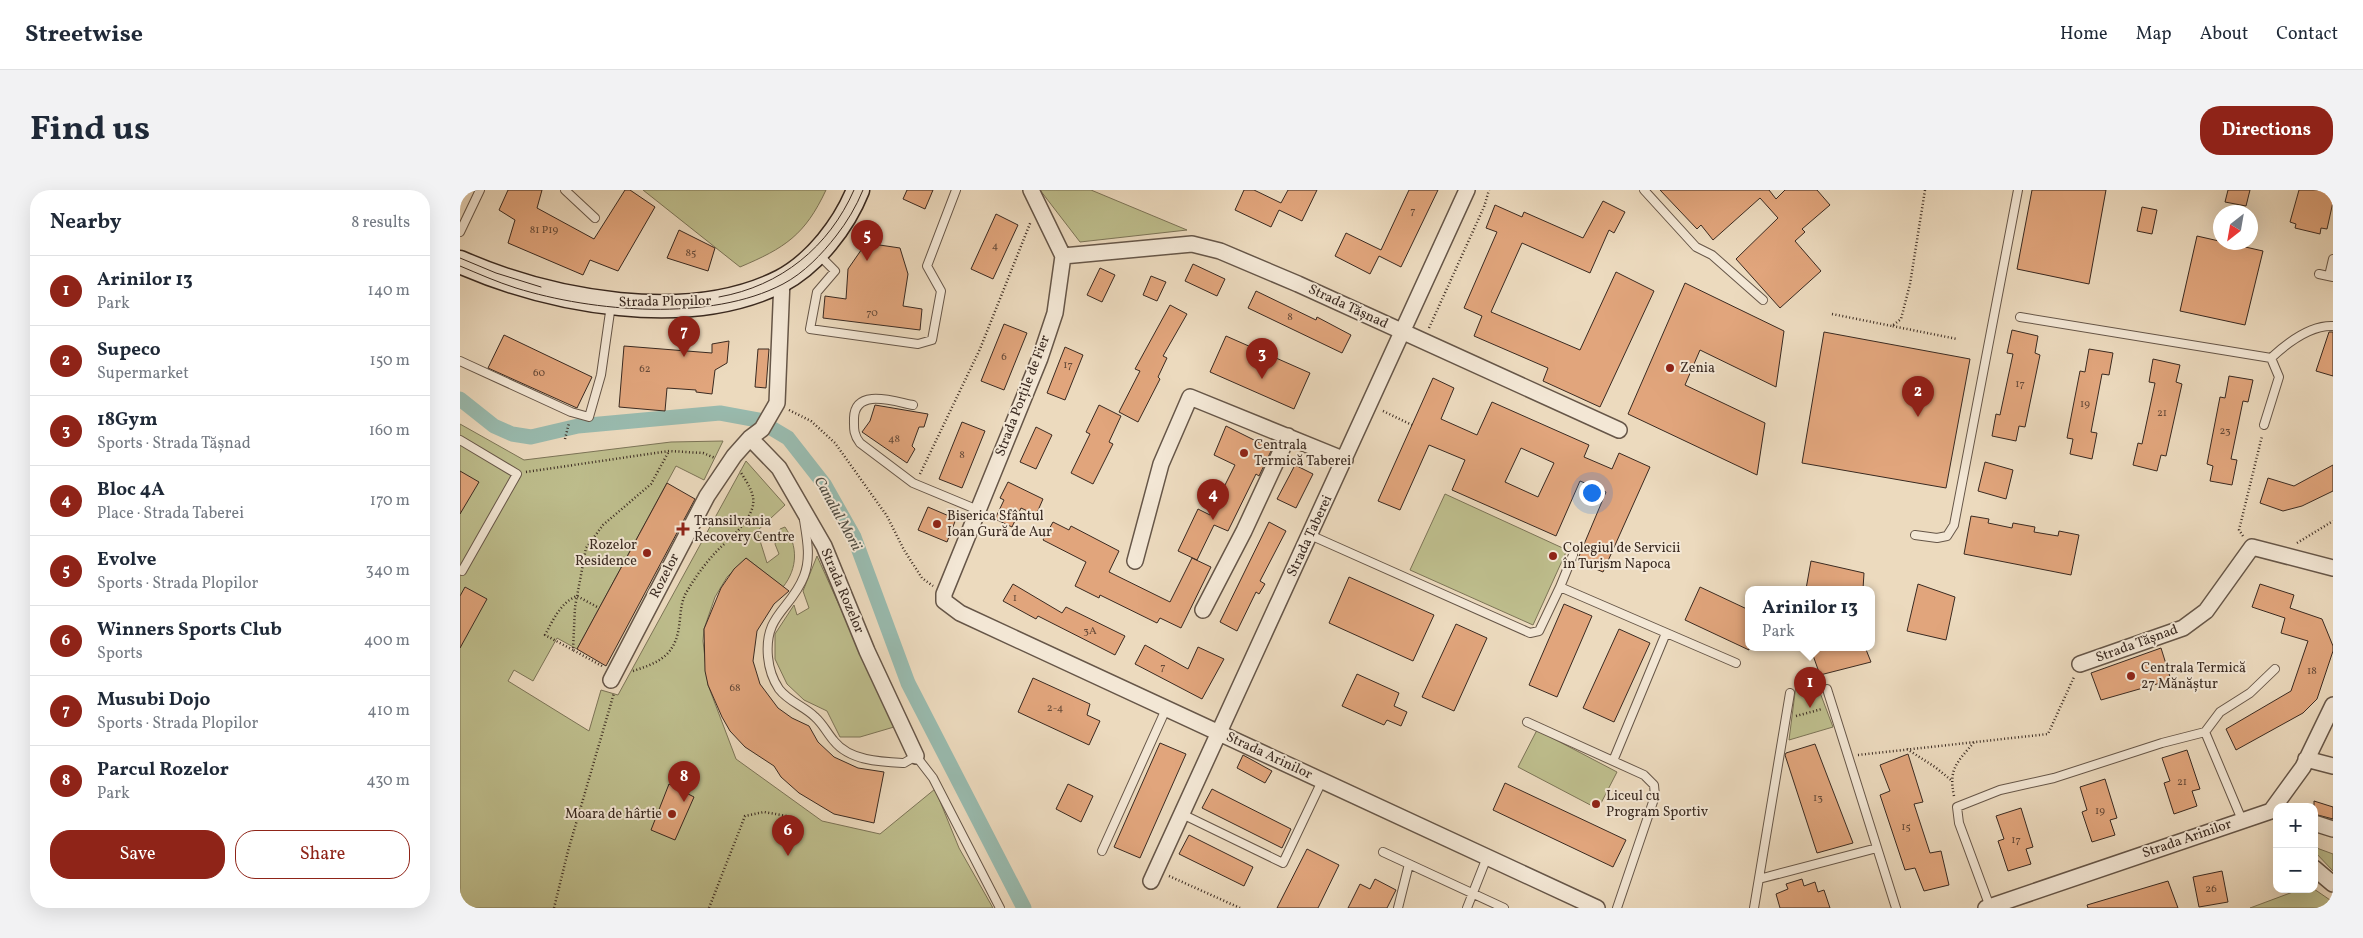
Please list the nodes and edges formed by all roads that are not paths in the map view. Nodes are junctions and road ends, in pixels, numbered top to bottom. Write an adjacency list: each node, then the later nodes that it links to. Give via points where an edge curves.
1 (480, 190): 10 (lane)
2 (565, 190): 9 (lane)
3 (858, 190): 11 (main road, Strada Plopilor, via 846,215)
4 (956, 190): 11 (lane, via 927,266 941,291 932,340 918,344 810,329 817,292 835,271)
5 (1031, 190): 12 (street)
6 (1467, 190): 22 (street, Strada Taberei)
7 (1644, 190): 18 (lane, via 1696,247 1712,255)
8 (2018, 190): 35 (lane, via 1954,525 1947,536)
9 (595, 218)
10 (460, 232)
11 (816, 253): 17 (main road, Strada Plopilor)
12 (1063, 256): 22 (street, Strada Tășnad, via 1192,244 1247,261); 33 (street, Strada Porțile de Fier, via 1055,313 1040,358)
13 (2333, 259): 16 (lane)
14 (460, 262): 19 (main road, Strada Plopilor, via 559,295)
15 (2319, 274): 16 (lane)
16 (2331, 277)
17 (782, 280): 19 (main road, Strada Plopilor, via 752,293 713,302); 28 (street, via 775,407)
18 (1762, 300)
19 (612, 303): 24 (lane, via 601,375 589,417)
20 (2020, 317): 23 (lane)
21 (2333, 326): 23 (lane, via 2326,325 2302,335)
22 (1403, 333): 27 (street, Strada Tășnad); 31 (street, Strada Taberei)
23 (2271, 358): 26 (lane, via 2279,377)
24 (460, 361)
25 (913, 405): 33 (lane, via 874,397 864,400 854,414 854,435 913,483)
26 (2264, 426)
27 (1619, 430)
28 (756, 434): 32 (street, Strada Rozelor); 47 (street, Rozelor, via 728,464 690,524)
29 (1288, 436): 31 (street); 37 (street, via 1190,397 1161,464); 42 (street)
30 (460, 440): 39 (lane, via 518,474)
31 (1345, 460): 34 (street, Strada Taberei)
32 (801, 503): 55 (street, Strada Rozelor, via 824,546 867,651); 55 (lane, via 809,548 804,576 776,616 766,639 769,668 779,689 794,704 813,714 834,742 858,757 904,763)
33 (978, 510): 41 (street, Strada Porțile de Fier)
34 (1310, 535): 40 (lane, via 1530,633 1540,631); 54 (street, Strada Taberei)
35 (1915, 535)
36 (1573, 555): 40 (lane)
37 (1134, 562)
38 (2333, 568): 45 (street, Strada Tășnad, via 2252,547 2206,611 2183,628)
39 (462, 571)
40 (1560, 587): 43 (lane)
41 (944, 598): 51 (street, Strada Arinilor, via 960,613)
42 (1203, 610)
43 (1666, 633): 44 (lane); 57 (lane)
44 (1736, 663)
45 (2080, 664)
46 (2275, 670): 53 (lane, via 2250,693 2220,712)
47 (614, 674)
48 (1827, 689): 66 (lane)
49 (1790, 692): 73 (lane)
50 (2333, 705): 56 (street, Strada Arinilor)
51 (1166, 709): 54 (street, Strada Arinilor); 67 (lane)
52 (1527, 722): 57 (lane)
53 (2205, 732): 63 (lane); 76 (lane, via 2054,778 2000,790 1957,807 1959,823)
54 (1220, 733): 59 (street, Strada Arinilor); 61 (street, Strada Taberei)
55 (916, 756): 77 (lane, via 933,778)
56 (2306, 759): 58 (street); 60 (street, Strada Arinilor)
57 (1614, 761): 82 (lane, via 1644,775 1654,785 1655,796)
58 (2333, 766)
59 (1322, 780): 61 (lane, via 1283,863); 69 (street, Strada Arinilor)
60 (2282, 803)
61 (1182, 814): 72 (street, Strada Taberei)
62 (2273, 815): 63 (street, Strada Arinilor)
63 (2242, 820): 76 (street, Strada Arinilor)
64 (2318, 824): 65 (street)
65 (2333, 829)
66 (1877, 848): 73 (lane); 84 (lane)
67 (1102, 851)
68 (1383, 852): 70 (lane)
69 (1487, 857): 75 (lane); 81 (street, Strada Arinilor)
70 (1409, 864): 75 (lane); 78 (lane)
71 (2318, 871): 74 (street)
72 (1154, 874)
73 (1759, 879): 83 (lane)
74 (2333, 884)
75 (1473, 894): 79 (lane); 80 (lane)
76 (1988, 907)
77 (1000, 908)
78 (1398, 908)
79 (1467, 908)
80 (1504, 908)
81 (1597, 908)
82 (1617, 908)
83 (1754, 908)
84 (1896, 908)

